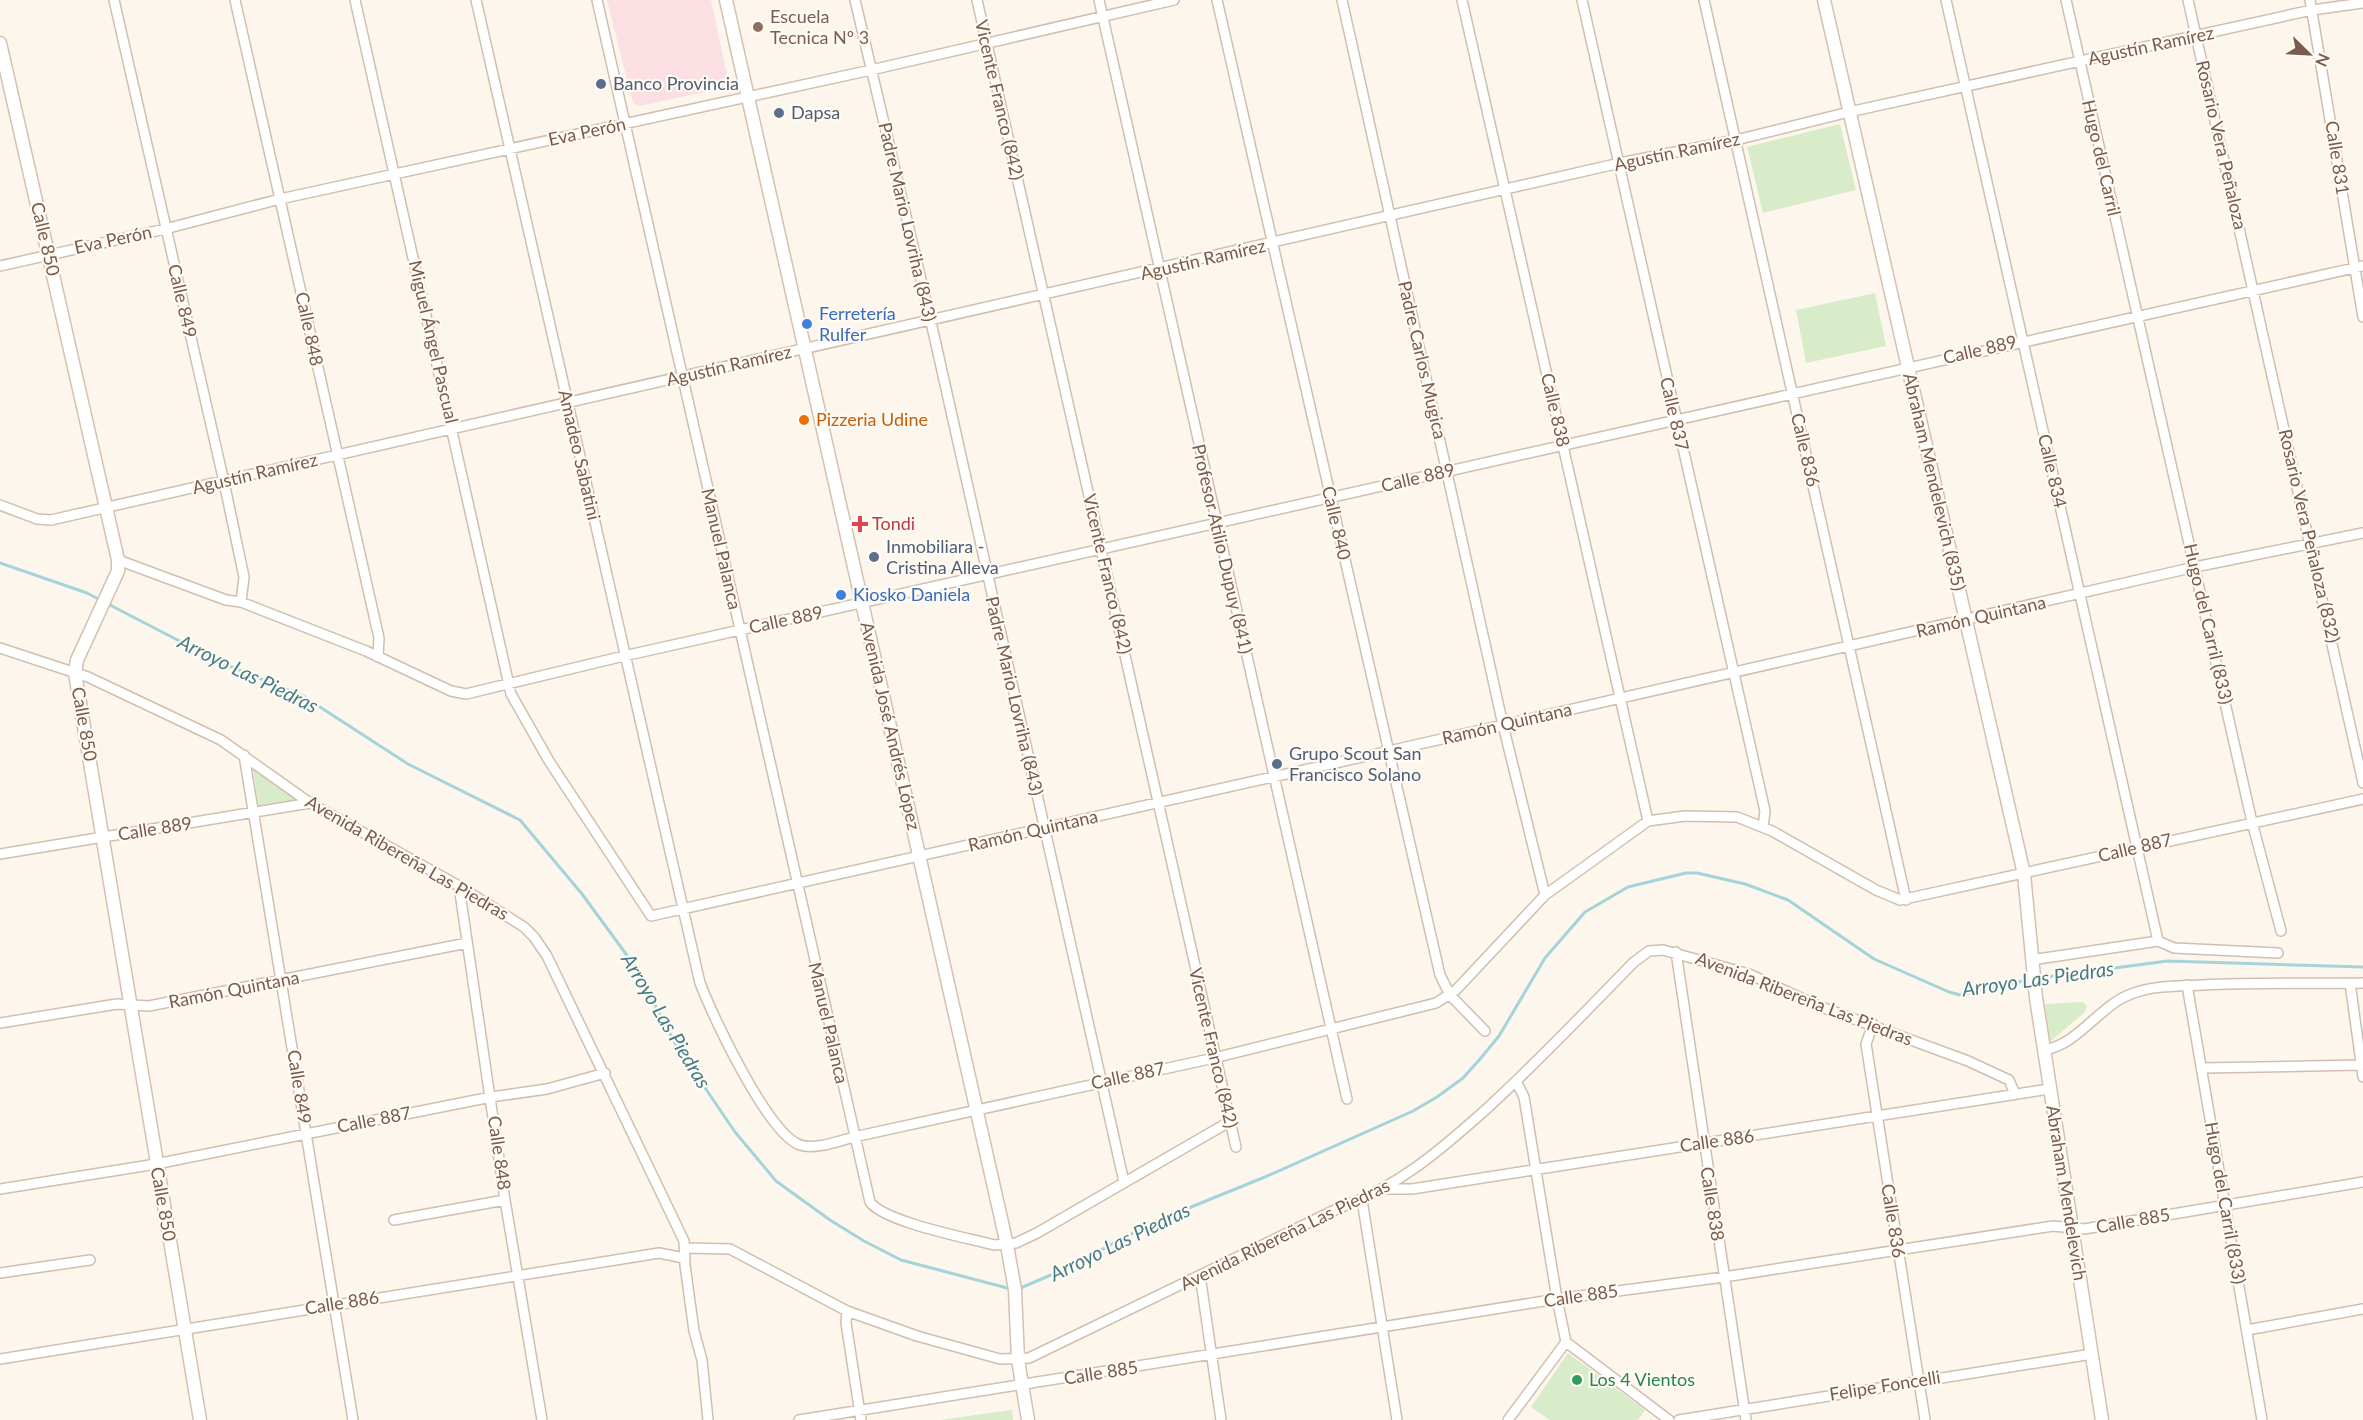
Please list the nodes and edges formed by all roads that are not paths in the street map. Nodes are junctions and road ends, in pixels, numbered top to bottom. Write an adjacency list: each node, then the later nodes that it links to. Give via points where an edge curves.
1 (114, 0): 40 (street, Calle 849)
2 (235, 0): 38 (street, Calle 848)
3 (355, 0): 36 (street, Miguel Ángel Pascual)
4 (476, 0): 34 (street, Amadeo Sabatini)
5 (597, 0): 32 (street, Manuel Palanca)
6 (726, 0): 30 (main road, Avenida José Andrés López)
7 (855, 0): 28 (street, Padre Mario Lovriha (843))
8 (977, 0): 26 (street, Vicente Franco (842))
9 (1099, 0): 23 (street, Profesor Atilio Dupuy (841))
10 (1174, 0): 23 (street, Eva Perón)
11 (1217, 0): 41 (street, Calle 840)
12 (1342, 0): 39 (street, Padre Carlos Mugica)
13 (1462, 0): 37 (street, Calle 838)
14 (1582, 0): 35 (street, Calle 837)
15 (1704, 0): 33 (street, Calle 836)
16 (1824, 0): 31 (main road, Abraham Mendelevich (835))
17 (1946, 0): 29 (street, Calle 834)
18 (2066, 0): 27 (street, Hugo del Carril)
19 (2188, 0): 24 (street, Rosario Vera Peñaloza)
20 (2310, 0): 22 (street, Calle 831)
21 (2363, 3): 22 (street, Agustín Ramírez)
22 (2312, 10): 24 (street, Agustín Ramírez); 44 (street, Calle 831)
23 (1102, 16): 26 (street, Eva Perón); 45 (street, Profesor Atilio Dupuy (841))
24 (2196, 37): 27 (street, Agustín Ramírez); 46 (street, Rosario Vera Peñaloza)
25 (0, 43): 42 (main road, Calle 850)
26 (986, 43): 28 (street, Eva Perón); 47 (street, Vicente Franco (842))
27 (2080, 62): 29 (street, Agustín Ramírez); 48 (street, Hugo del Carril)
28 (871, 70): 30 (street, Eva Perón); 50 (street, Padre Mario Lovriha (843))
29 (1965, 88): 31 (street, Agustín Ramírez); 51 (street, Calle 834)
30 (747, 97): 32 (street, Eva Perón); 52 (main road, Avenida José Andrés López)
31 (1849, 112): 33 (street, Agustín Ramírez); 53 (main road, Abraham Mendelevich (835))
32 (624, 124): 34 (street, Eva Perón); 54 (street, Manuel Palanca)
33 (1736, 140): 35 (street, Agustín Ramírez); 55 (street, Calle 836)
34 (510, 149): 36 (street, Eva Perón); 56 (street, Amadeo Sabatini)
35 (1620, 164): 37 (street, Agustín Ramírez); 57 (street, Calle 837)
36 (395, 174): 38 (street, Eva Perón); 58 (street, Miguel Ángel Pascual)
37 (1504, 191): 39 (street, Agustín Ramírez); 59 (street, Calle 838)
38 (280, 199): 40 (street, Eva Perón); 60 (street, Calle 848)
39 (1390, 216): 41 (street, Agustín Ramírez); 61 (street, Padre Carlos Mugica)
40 (165, 229): 42 (street, Eva Perón); 62 (street, Calle 849)
41 (1274, 244): 45 (street, Agustín Ramírez); 63 (street, Calle 840)
42 (48, 255): 43 (street, Eva Perón); 65 (main road, Calle 850)
43 (0, 266)
44 (2359, 267): 46 (street, Calle 889); 49 (street, Calle 831)
45 (1158, 270): 47 (street, Agustín Ramírez); 66 (street, Profesor Atilio Dupuy (841))
46 (2253, 289): 48 (street, Calle 889); 68 (street, Rosario Vera Peñaloza (832))
47 (1043, 296): 50 (street, Agustín Ramírez); 69 (street, Vicente Franco (842))
48 (2137, 315): 51 (street, Calle 889); 71 (street, Hugo del Carril (833))
49 (2363, 317)
50 (931, 322): 52 (street, Agustín Ramírez); 72 (street, Padre Mario Lovriha (843))
51 (2022, 341): 53 (street, Calle 889); 73 (street, Calle 834)
52 (805, 349): 54 (street, Agustín Ramírez); 75 (main road, Avenida José Andrés López)
53 (1908, 367): 55 (street, Calle 889); 76 (main road, Abraham Mendelevich (835))
54 (682, 376): 56 (street, Agustín Ramírez); 77 (street, Manuel Palanca)
55 (1792, 393): 57 (street, Calle 889); 78 (street, Calle 836)
56 (567, 402): 58 (street, Agustín Ramírez); 80 (street, Amadeo Sabatini)
57 (1676, 419): 59 (street, Calle 889); 82 (street, Calle 837)
58 (452, 429): 60 (street, Agustín Ramírez); 84 (street, Miguel Ángel Pascual)
59 (1563, 445): 61 (street, Calle 889); 85 (street, Calle 838)
60 (336, 455): 62 (street, Agustín Ramírez); 81 (street, Calle 848, via 379,638)
61 (1447, 471): 63 (street, Calle 889); 86 (street, Padre Carlos Mugica)
62 (224, 482): 65 (street, Agustín Ramírez); 74 (street, Calle 849, via 244,577)
63 (1331, 498): 66 (street, Calle 889); 87 (street, Calle 840)
64 (0, 505): 65 (street, Agustín Ramírez, via 44,520)
65 (107, 506): 70 (main road, Calle 850)
66 (1216, 524): 69 (street, Calle 889); 89 (street, Profesor Atilio Dupuy (841))
67 (2363, 533): 68 (street, Ramón Quintana)
68 (2311, 543): 71 (street, Ramón Quintana); 90 (street, Rosario Vera Peñaloza (832))
69 (1102, 549): 72 (street, Calle 889); 92 (street, Vicente Franco (842))
70 (118, 560): 74 (street); 83 (main road, Calle 850, via 112,585 77,660)
71 (2195, 567): 73 (street, Ramón Quintana); 96 (street, Hugo del Carril (833))
72 (985, 574): 75 (street, Calle 889); 97 (street, Padre Mario Lovriha (843))
73 (2080, 595): 76 (street, Ramón Quintana); 100 (street, Calle 834)
74 (241, 602): 81 (street)
75 (862, 604): 77 (street, Calle 889); 102 (main road, Avenida José Andrés López)
76 (1966, 621): 78 (street, Ramón Quintana); 103 (main road, Abraham Mendelevich (835))
77 (739, 630): 80 (street, Calle 889); 104 (street, Manuel Palanca)
78 (1850, 646): 82 (street, Ramón Quintana); 107 (street, Calle 836)
79 (0, 648): 83 (street, Avenida Ribereña Las Piedras)
80 (624, 656): 84 (street, Calle 889); 108 (street, Amadeo Sabatini)
81 (378, 657): 84 (street, Calle 889, via 451,691 474,693)
82 (1733, 672): 85 (street, Ramón Quintana); 98 (street, Calle 837, via 1765,811)
83 (75, 673): 88 (street, Avenida Ribereña Las Piedras, via 221,740); 99 (main road, Calle 850)
84 (508, 684): 108 (street, Ramón Quintana, via 513,700 549,761 651,916)
85 (1618, 699): 86 (street, Ramón Quintana); 95 (street, Calle 838)
86 (1503, 725): 87 (street, Ramón Quintana); 106 (street, Padre Carlos Mugica)
87 (1389, 752): 89 (street, Ramón Quintana); 119 (street, Calle 840, via 1440,975)
88 (244, 755): 93 (street, Avenida Ribereña Las Piedras); 94 (street, Calle 849)
89 (1273, 777): 92 (street, Ramón Quintana); 123 (street, Profesor Atilio Dupuy (841))
90 (2363, 783)
91 (2363, 799): 96 (street, Calle 887)
92 (1158, 802): 97 (street, Ramón Quintana); 126 (street, Vicente Franco (842))
93 (310, 803): 94 (street, Calle 889); 105 (street, Avenida Ribereña Las Piedras)
94 (255, 812): 99 (street, Calle 889); 115 (street, Calle 849)
95 (1648, 821): 98 (street, via 1719,815); 106 (street)
96 (2252, 822): 100 (street, Calle 887); 109 (street, Hugo del Carril (833))
97 (1044, 827): 102 (street, Ramón Quintana); 131 (street, Padre Mario Lovriha (843))
98 (1763, 827): 107 (street, via 1887,896)
99 (104, 837): 101 (street, Calle 889); 120 (main road, Calle 850)
100 (2137, 848): 103 (street, Calle 887); 110 (street, Calle 834)
101 (0, 854)
102 (920, 857): 104 (street, Ramón Quintana); 136 (main road, Avenida José Andrés López)
103 (2024, 873): 107 (street, Calle 887); 114 (main road, Abraham Mendelevich (835))
104 (796, 885): 108 (street, Ramón Quintana); 140 (street, Manuel Palanca)
105 (459, 886): 111 (street, Calle 848); 129 (street, Avenida Ribereña Las Piedras, via 512,918 534,937)
106 (1545, 895): 119 (street)
107 (1906, 900)
108 (683, 909): 140 (street, Calle 887, via 700,983 717,1022 780,1131 803,1146)
109 (2281, 931)
110 (2158, 941): 113 (street, via 2174,948); 114 (street)
111 (467, 943): 115 (street, Ramón Quintana); 134 (street, Calle 848)
112 (1676, 952): 122 (street, Avenida Ribereña Las Piedras, via 1749,974 1816,1005); 130 (street, Avenida Ribereña Las Piedras, via 1649,951 1634,962); 141 (street, Calle 838)
113 (2278, 953)
114 (2032, 963): 125 (main road, Abraham Mendelevich)
115 (282, 982): 120 (street, Ramón Quintana, via 149,1006); 139 (street, Calle 849)
116 (2350, 983): 117 (street); 118 (street); 128 (street)
117 (2363, 983)
118 (2187, 986): 125 (street, via 2123,997 2062,1044); 127 (street, Hugo del Carril (833))
119 (1450, 995): 123 (street, Calle 887, via 1436,1003); 124 (street, Calle 840)
120 (132, 1005): 121 (street, Ramón Quintana, via 117,1004); 143 (main road, Calle 850)
121 (0, 1023)
122 (1873, 1024): 133 (street, Avenida Ribereña Las Piedras, via 2003,1077 2013,1084); 137 (street, Calle 836, via 1866,1044)
123 (1330, 1029): 126 (street, Calle 887); 135 (street, Profesor Atilio Dupuy (841))
124 (1485, 1031)
125 (2044, 1050): 132 (main road, Abraham Mendelevich)
126 (1214, 1058): 131 (street, Calle 887); 138 (street, Vicente Franco (842))
127 (2202, 1068): 128 (street); 151 (street, Hugo del Carril (833))
128 (2362, 1072)
129 (605, 1073): 134 (street, Calle 887, via 547,1089); 156 (street, Avenida Ribereña Las Piedras, via 679,1227)
130 (1516, 1081): 144 (street, via 1524,1097); 148 (street, Avenida Ribereña Las Piedras, via 1430,1159)
131 (1100, 1083): 136 (street, Calle 887); 145 (street, Padre Mario Lovriha (843))
132 (2049, 1089): 133 (street, Calle 886); 153 (main road, Abraham Mendelevich)
133 (2015, 1094): 137 (street, Calle 886)
134 (491, 1097): 139 (street, Calle 887); 149 (street, Calle 848)
135 (1347, 1099)
136 (976, 1110): 140 (street, Calle 887); 154 (main road, Avenida José Andrés López)
137 (1876, 1117): 141 (street, Calle 886); 155 (street, Calle 836)
138 (1229, 1122): 142 (street, Vicente Franco (842)); 145 (street)
139 (306, 1133): 143 (street, Calle 887); 163 (street, Calle 849)
140 (854, 1137): 154 (street, Manuel Palanca, via 870,1202 878,1211 994,1245)
141 (1703, 1143): 144 (street, Calle 886); 161 (street, Calle 838)
142 (1236, 1147)
143 (156, 1164): 147 (street, Calle 887); 167 (main road, Calle 850)
144 (1537, 1168): 148 (street, Calle 886, via 1412,1189); 162 (street)
145 (1124, 1182): 154 (street, via 1037,1233)
146 (2363, 1182): 151 (street, Calle 885)
147 (0, 1189)
148 (1385, 1189): 150 (street, Avenida Ribereña Las Piedras)
149 (505, 1200): 152 (street); 159 (street, Calle 848)
150 (1362, 1200): 160 (street, Avenida Ribereña Las Piedras); 166 (street)
151 (2225, 1205): 153 (street, Calle 885, via 2084,1229); 168 (street, Hugo del Carril (833))
152 (394, 1220)
153 (2070, 1227): 155 (street, Calle 885, via 2053,1226); 170 (main road, Abraham Mendelevich)
154 (1007, 1245): 173 (main road, Avenida José Andrés López)
155 (1898, 1249): 161 (street, Calle 885); 174 (street, Calle 836)
156 (685, 1253): 159 (street, Calle 886); 165 (street, Avenida Ribereña Las Piedras, via 730,1249); 181 (street)
157 (90, 1260): 158 (street)
158 (0, 1274)
159 (519, 1275): 163 (street, Calle 886); 180 (street, Calle 848)
160 (1200, 1275): 171 (street); 173 (street, Avenida Ribereña Las Piedras)
161 (1724, 1277): 162 (street, Calle 885); 176 (street, Calle 838)
162 (1557, 1299): 166 (street, Calle 885); 169 (street)
163 (335, 1304): 167 (street, Calle 886); 179 (street, Calle 849)
164 (2363, 1309): 168 (street)
165 (847, 1311): 173 (street, Avenida Ribereña Las Piedras, via 939,1342 1000,1359); 177 (street)
166 (1384, 1328): 171 (street, Calle 885); 185 (street)
167 (184, 1329): 172 (street, Calle 886); 178 (main road, Calle 850)
168 (2247, 1330): 192 (street, Hugo del Carril (833))
169 (1566, 1341): 186 (street); 187 (street)
170 (2092, 1354): 174 (street, Felipe Foncelli); 191 (main road, Abraham Mendelevich)
171 (1211, 1356): 175 (street, Calle 885); 184 (street)
172 (0, 1359)
173 (1018, 1360): 175 (main road, Avenida José Andrés López)
174 (1918, 1381): 176 (street, Felipe Foncelli); 190 (street, Calle 836)
175 (1023, 1386): 177 (street, Calle 885); 183 (main road, Avenida José Andrés López)
176 (1744, 1408): 188 (street, Felipe Foncelli); 189 (street, Calle 838)
177 (861, 1415): 182 (street, Calle 885)
178 (200, 1420)
179 (353, 1420)
180 (542, 1420)
181 (708, 1420)
182 (800, 1420)
183 (1028, 1420)
184 (1221, 1420)
185 (1398, 1420)
186 (1508, 1420)
187 (1669, 1420)
188 (1679, 1420)
189 (1746, 1420)
190 (1925, 1420)
191 (2102, 1420)
192 (2262, 1420)

